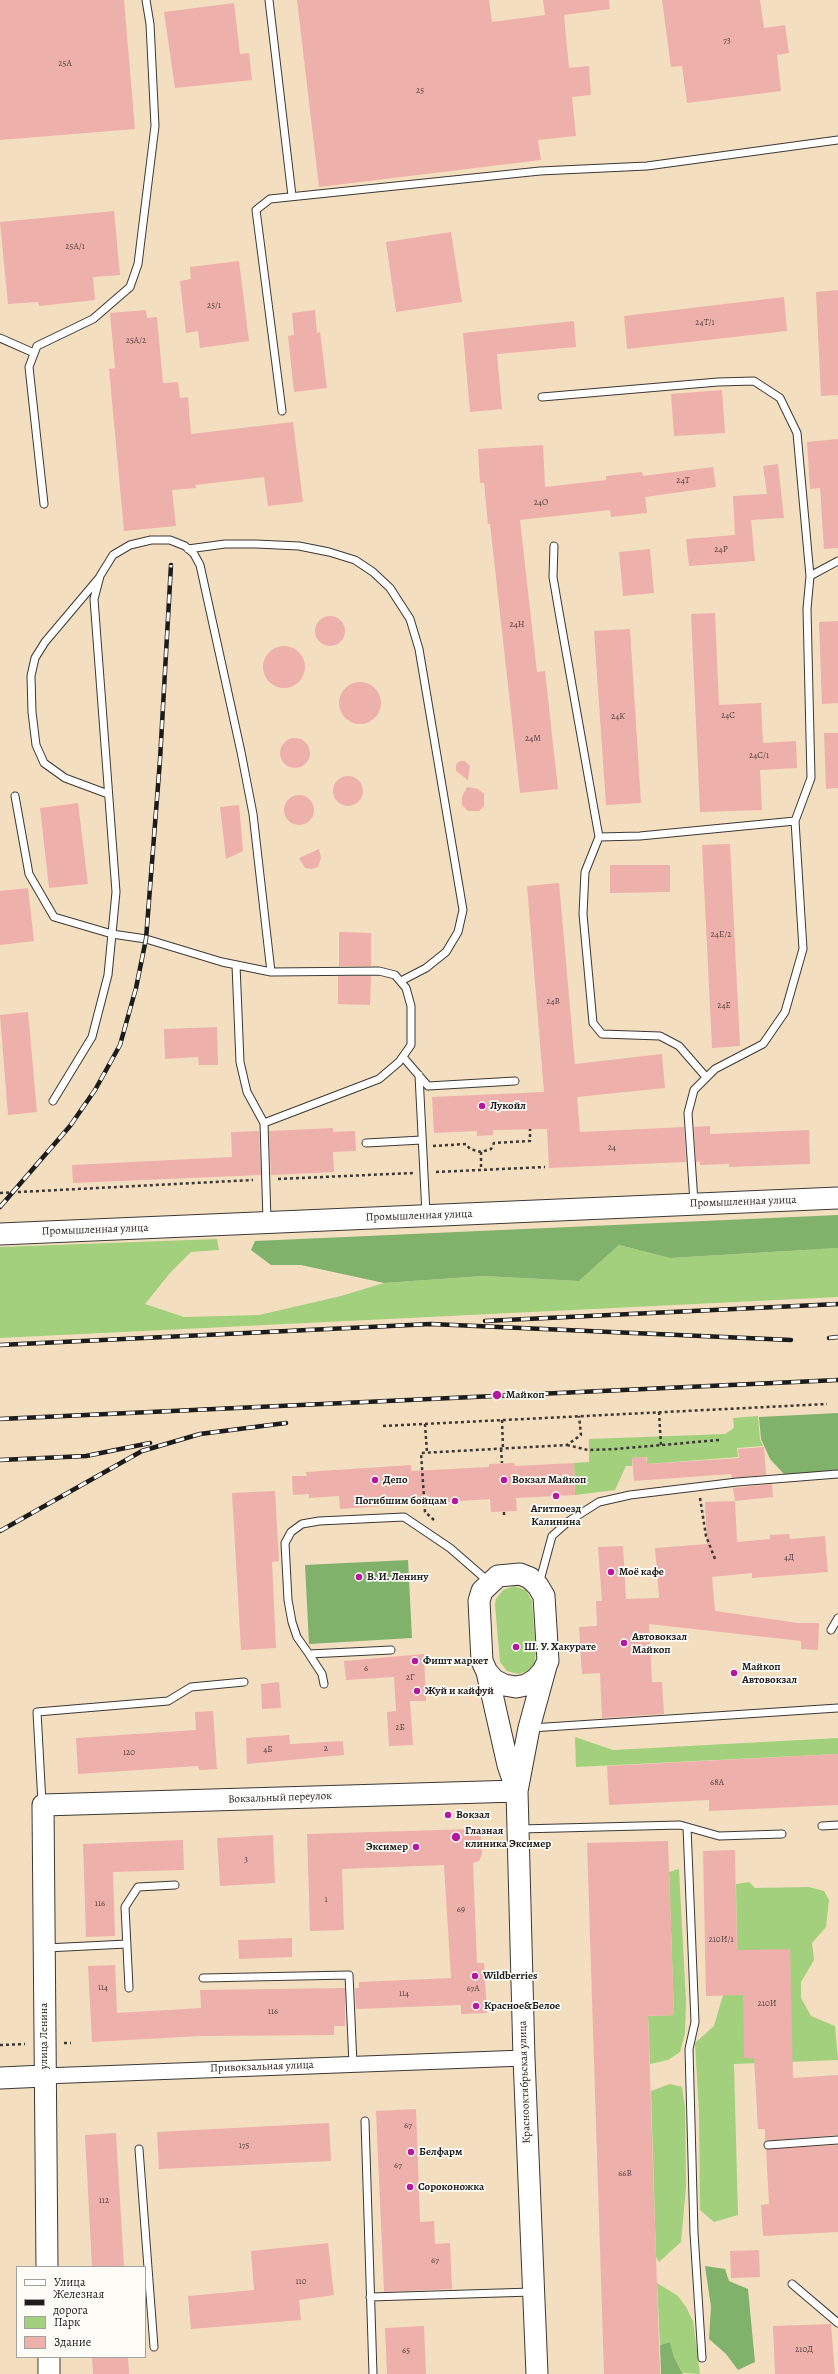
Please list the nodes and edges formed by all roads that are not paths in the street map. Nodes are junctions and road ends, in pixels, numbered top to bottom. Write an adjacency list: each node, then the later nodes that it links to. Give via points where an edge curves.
1 (146, 0): 6 (lane, via 150,24 155,126 138,264 130,287 93,319 37,346)
2 (269, 0): 4 (lane)
3 (838, 140): 4 (lane, via 647,166 540,171)
4 (292, 196): 8 (lane, via 270,199 256,210)
5 (0, 338): 6 (lane)
6 (34, 353): 9 (lane, via 29,367)
7 (542, 397): 14 (lane, via 754,381 780,398 797,433)
8 (282, 411)
9 (44, 504)
10 (554, 546): 18 (lane, via 553,577 558,612)
11 (188, 549): 13 (lane, via 170,540 151,540 130,545 113,555); 21 (lane, via 200,565 241,752 253,814); 22 (lane, via 225,544 299,546 355,560 390,588 410,619 419,649 463,910 458,932 446,952 426,968)
12 (838, 561): 14 (lane)
13 (100, 576): 15 (lane, via 94,599 95,635); 15 (lane, via 45,642 35,658 31,676 32,712 36,745 44,763 65,778)
14 (810, 576): 17 (lane, via 807,609 811,778)
15 (108, 794): 19 (lane, via 116,892)
16 (15, 796): 19 (lane, via 29,874 54,917)
17 (795, 821): 18 (lane, via 640,836); 25 (lane, via 803,949 785,1012 762,1044 715,1069)
18 (599, 837): 25 (lane, via 585,872 583,914 593,1023 602,1034 660,1036 679,1046)
19 (112, 934): 20 (lane, via 146,939); 27 (lane, via 108,975 92,1037)
20 (236, 965): 21 (lane); 28 (lane, via 240,1062 247,1092)
21 (271, 972): 22 (lane, via 379,971 396,975)
22 (401, 981): 23 (lane, via 406,988 411,1006 412,1031 411,1045)
23 (403, 1057): 24 (lane); 28 (lane, via 379,1079)
24 (419, 1076): 26 (lane, via 428,1086); 30 (lane)
25 (706, 1077): 32 (lane, via 694,1090 688,1113)
26 (515, 1081)
27 (53, 1101)
28 (264, 1123): 34 (lane)
29 (366, 1143): 30 (lane)
30 (423, 1143): 33 (lane)
31 (838, 1198): 32 (street, Промышленная улица)
32 (694, 1204): 33 (street, Промышленная улица)
33 (426, 1216): 34 (street, Промышленная улица)
34 (267, 1223): 35 (street, Промышленная улица)
35 (0, 1234)
36 (838, 1474): 38 (lane, via 699,1486 630,1495 599,1502 569,1520 552,1536)
37 (489, 1582): 38 (street, via 498,1576 520,1574 530,1578); 42 (lane, via 450,1548 404,1517 302,1524 291,1532 285,1543 292,1622 297,1637); 44 (street, via 478,1601 482,1661)
38 (538, 1586): 43 (street, via 544,1596 546,1607)
39 (838, 1618): 40 (lane)
40 (832, 1630)
41 (391, 1650): 42 (lane)
42 (309, 1654): 46 (lane, via 322,1674)
43 (546, 1666): 44 (street, via 536,1679 516,1687 500,1682); 48 (street)
44 (487, 1672): 49 (street, via 508,1765)
45 (244, 1682): 50 (lane, via 191,1687 168,1702 37,1712)
46 (324, 1684)
47 (838, 1708): 48 (lane)
48 (529, 1728): 49 (street)
49 (517, 1791): 50 (street, Вокзальный переулок); 54 (street, Краснооктябрьская улица)
50 (43, 1805): 58 (street, улица Ленина)
51 (838, 1825): 52 (lane)
52 (822, 1826)
53 (687, 1827): 54 (lane, via 680,1825); 55 (lane, via 719,1836); 79 (lane, via 695,2022 689,2049 694,2217)
54 (518, 1829): 61 (street, Краснооктябрьская улица)
55 (782, 1834)
56 (175, 1885): 57 (lane, via 138,1887 125,1907)
57 (127, 1944): 58 (lane); 60 (lane)
58 (44, 1949): 63 (street, улица Ленина)
59 (203, 1978): 62 (lane, via 349,1975)
60 (129, 1988)
61 (524, 2058): 62 (street, Привокзальная улица); 73 (street, Краснооктябрьская улица)
62 (353, 2064): 63 (street, Привокзальная улица)
63 (44, 2076): 64 (street, Привокзальная улица); 69 (street, улица Ленина)
64 (0, 2078)
65 (365, 2121): 74 (lane)
66 (838, 2140): 67 (lane)
67 (768, 2145)
68 (139, 2149): 70 (lane)
69 (47, 2266)
70 (145, 2266)
71 (146, 2283): 75 (lane)
72 (792, 2284): 76 (lane)
73 (533, 2292): 74 (lane); 82 (street, Краснооктябрьская улица)
74 (370, 2297): 81 (lane)
75 (148, 2321): 77 (lane)
76 (838, 2323)
77 (154, 2347)
78 (49, 2358): 80 (street)
79 (702, 2358)
80 (49, 2374)
81 (373, 2374)
82 (537, 2374)

